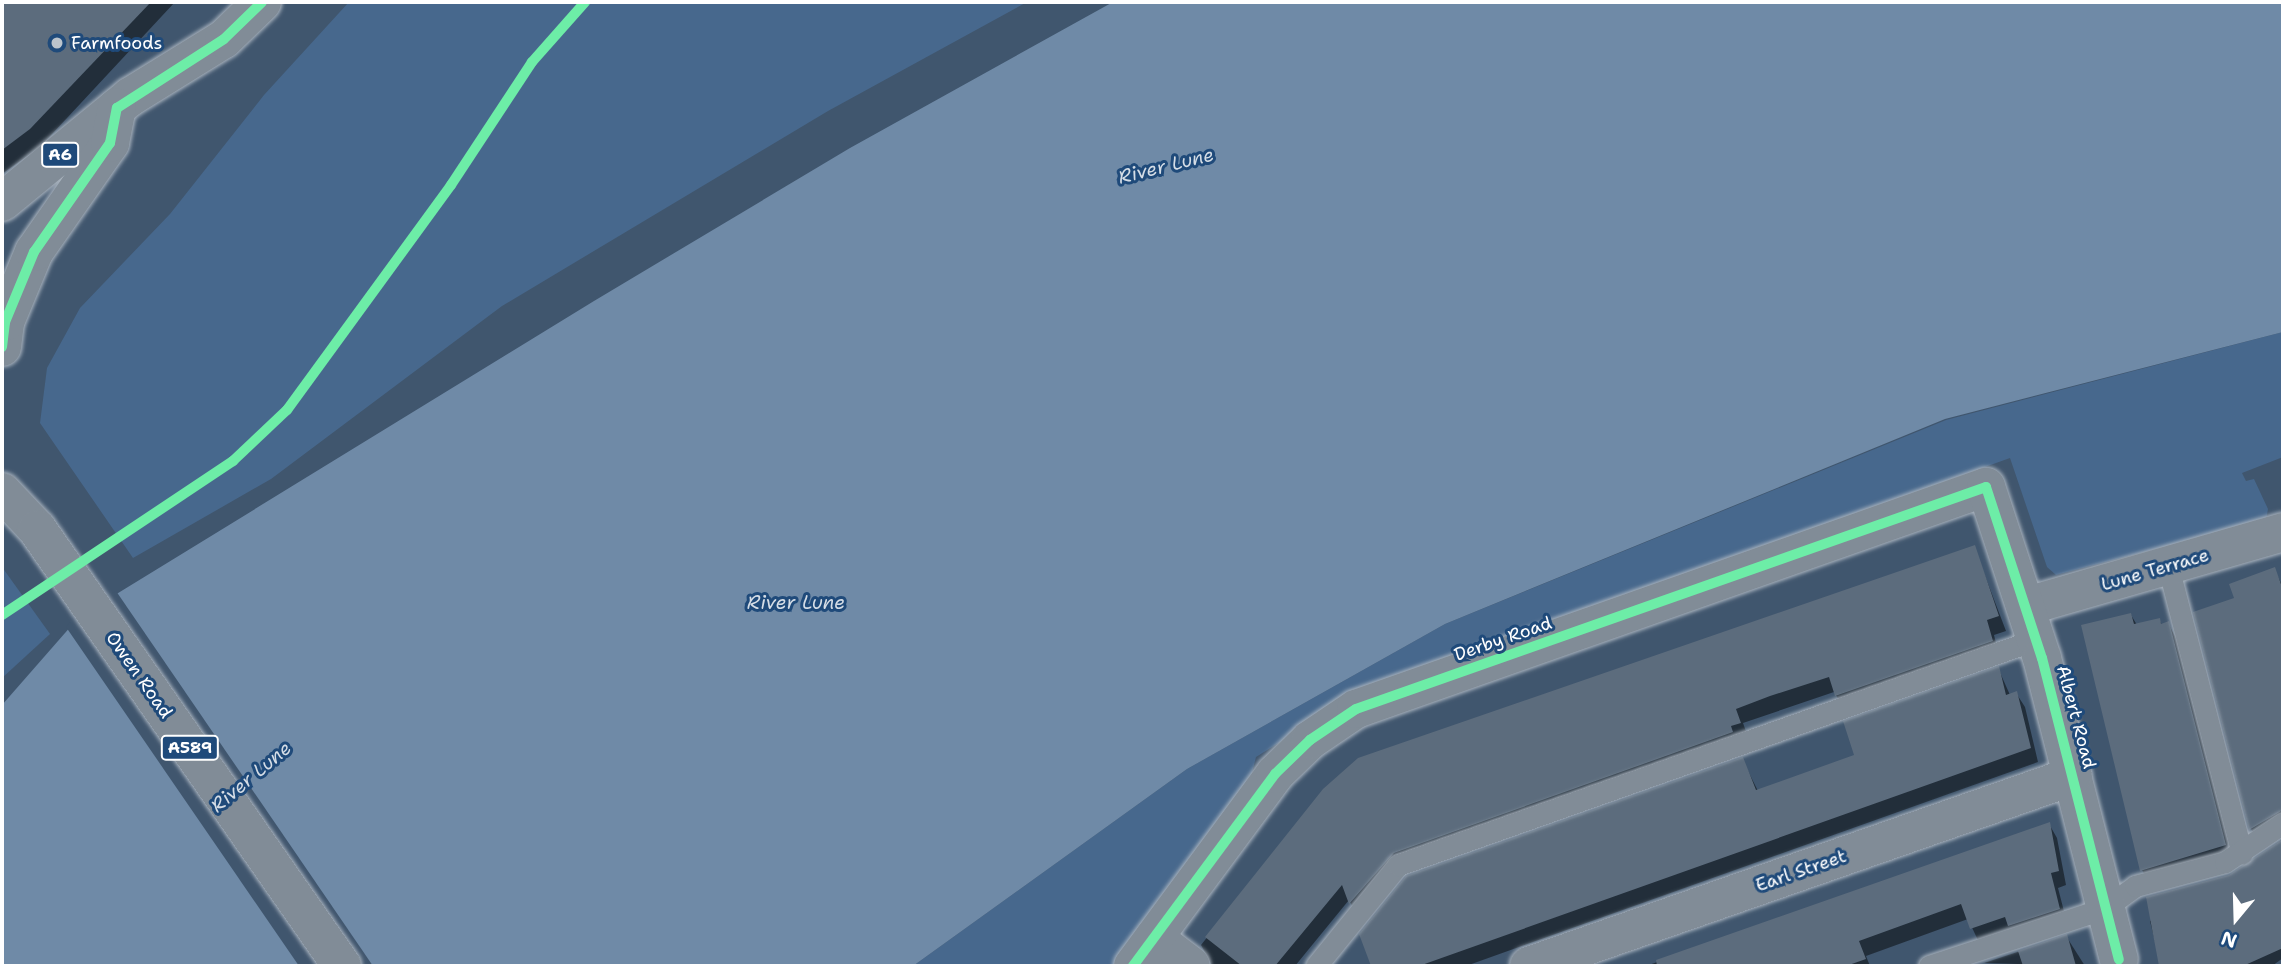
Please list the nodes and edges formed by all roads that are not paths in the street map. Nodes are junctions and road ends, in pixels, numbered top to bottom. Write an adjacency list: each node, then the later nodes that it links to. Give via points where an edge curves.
1 (262, 2): 2 (street, A6, via 224,39)
2 (117, 108): 3 (street, A6); 4 (street, via 110,143 34,252 5,322)
3 (2, 202)
4 (2, 347)
5 (4, 486): 16 (street, Owen Road / A589)
6 (1986, 488): 9 (street, Albert Road); 14 (street, Derby Road, via 1356,709 1310,740 1275,774)
7 (2283, 532): 8 (street, Lune Terrace)
8 (2168, 566): 9 (street, Lune Terrace); 12 (lane)
9 (2032, 622): 10 (street, Albert Road); 18 (lane, via 1398,865)
10 (2073, 776): 13 (street, Albert Road); 19 (street, Earl Street)
11 (2283, 824): 12 (lane)
12 (2242, 854): 13 (lane, via 2135,886)
13 (2105, 908): 15 (street, Albert Road); 20 (lane)
14 (1143, 952): 17 (street)
15 (2119, 959)
16 (342, 966)
17 (1191, 966)
18 (1316, 966)
19 (1529, 966)
20 (1929, 966)

